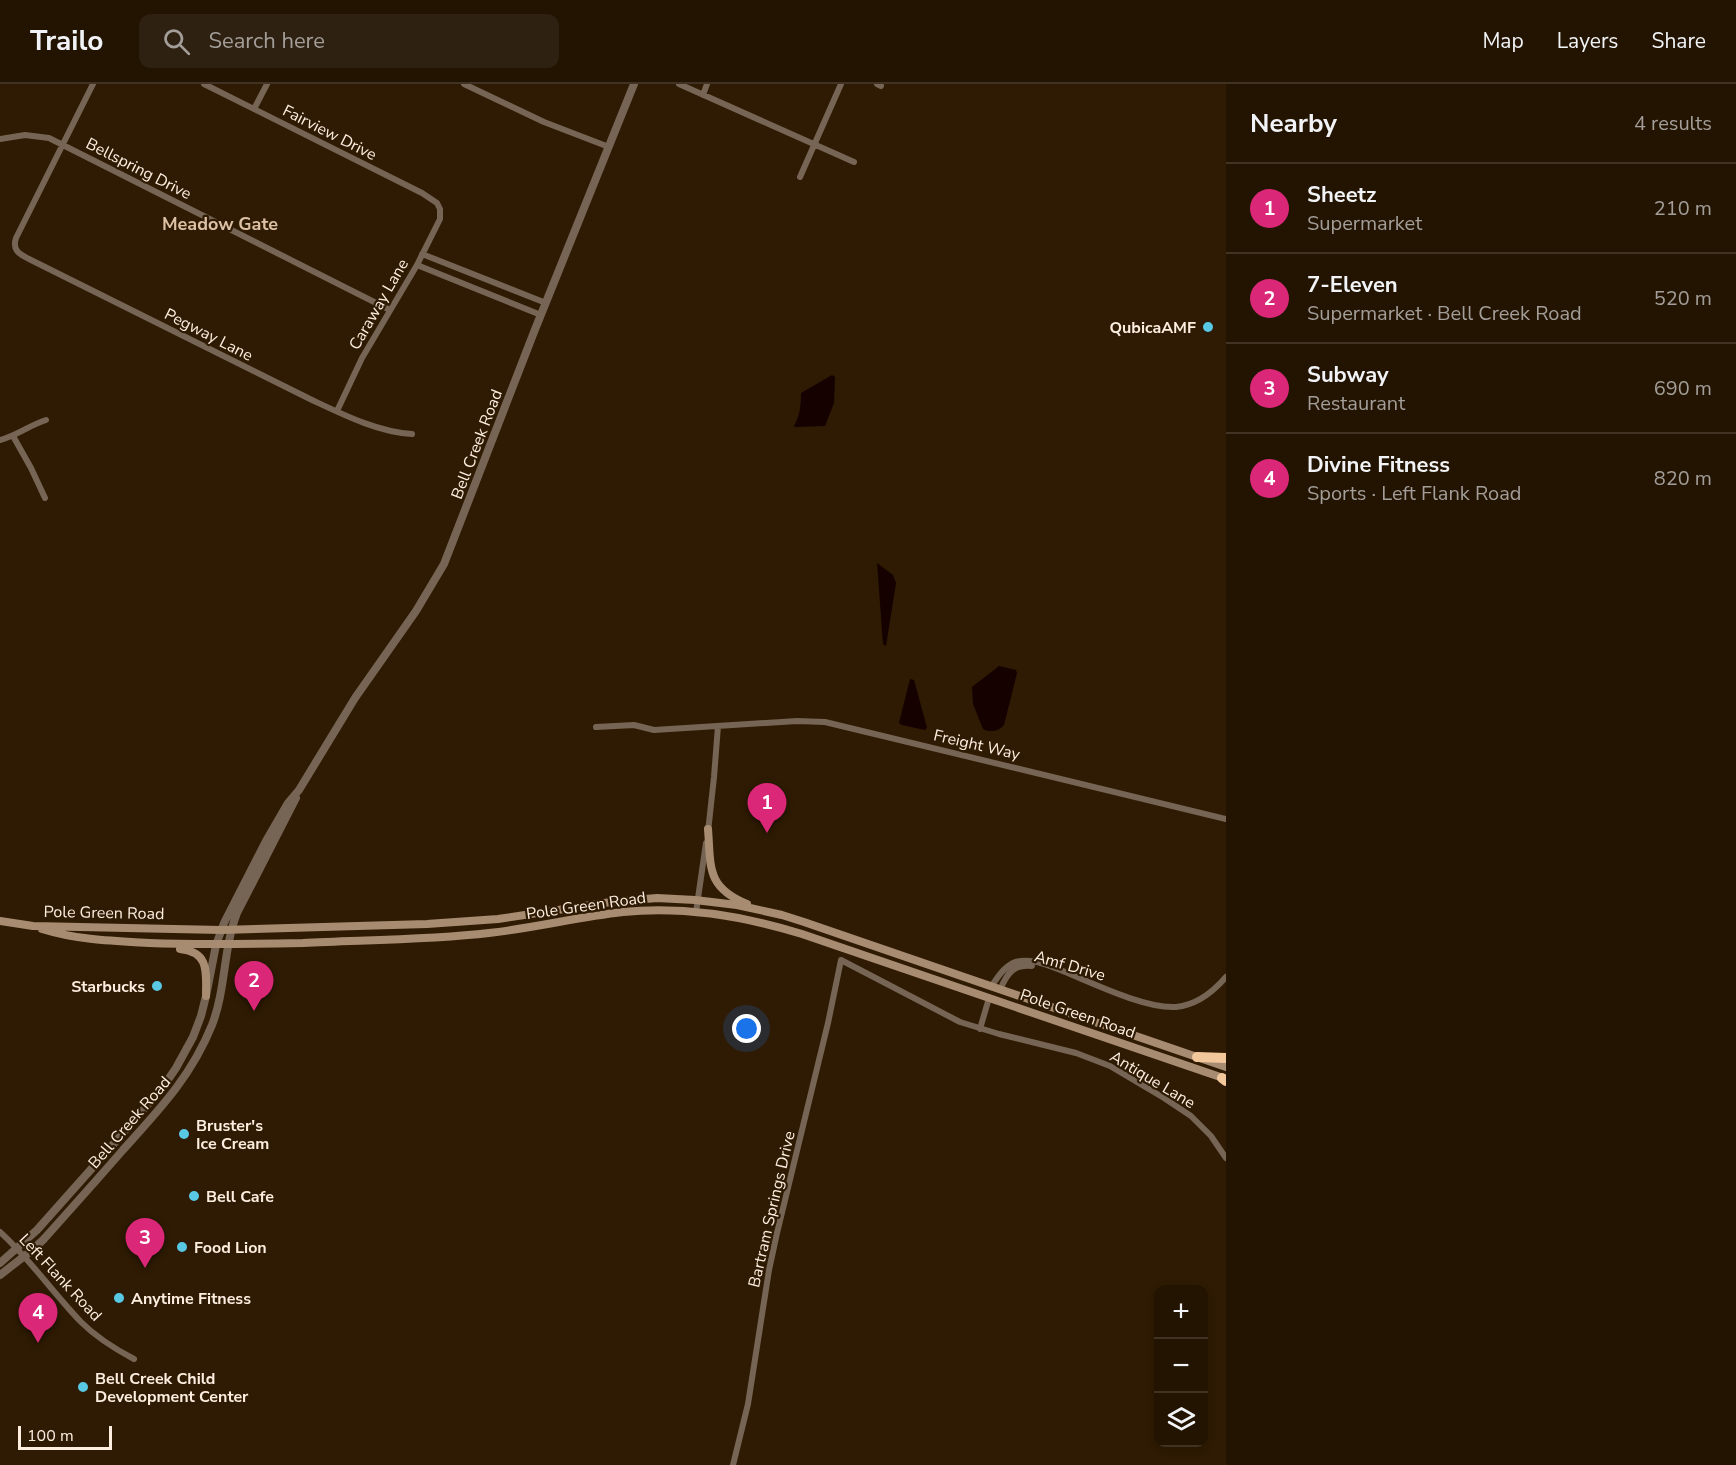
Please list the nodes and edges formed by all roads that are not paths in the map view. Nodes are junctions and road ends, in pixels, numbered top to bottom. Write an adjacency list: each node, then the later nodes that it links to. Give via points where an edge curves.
1 (93, 84): 12 (street)
2 (204, 84): 10 (street, Fairview Drive)
3 (267, 84): 10 (street)
4 (464, 84): 14 (street)
5 (634, 84): 14 (street, Bell Creek Road)
6 (679, 84): 9 (street)
7 (707, 84): 9 (street)
8 (841, 84): 13 (street)
9 (703, 95): 13 (street)
10 (254, 109): 17 (street, Fairview Drive, via 428,196)
11 (0, 139): 12 (street, Bellspring Drive, via 34,135)
12 (63, 144): 21 (street, Bellspring Drive); 23 (street, Pegway Lane, via 14,242 15,250)
13 (814, 144): 15 (street); 16 (street)
14 (609, 147): 20 (street, Bell Creek Road)
15 (854, 162)
16 (800, 177)
17 (440, 209): 18 (street, Caraway Lane, via 440,219)
18 (422, 254): 19 (street, Caraway Lane); 20 (street)
19 (417, 265): 21 (street, Caraway Lane); 22 (street)
20 (546, 303): 22 (street, Bell Creek Road)
21 (390, 310): 23 (street, Caraway Lane)
22 (541, 315): 31 (street, Bell Creek Road, via 442,568)
23 (337, 411): 25 (street, Pegway Lane, via 396,433)
24 (46, 420): 26 (street)
25 (412, 434)
26 (13, 436): 27 (street); 28 (street)
27 (0, 440)
28 (45, 498)
29 (718, 726): 30 (street, Freight Way, via 654,730 634,725); 32 (street, Freight Way, via 825,722); 33 (street)
30 (596, 727)
31 (299, 790): 39 (street, Bell Creek Road); 40 (street, Bell Creek Road, via 266,841)
32 (1226, 819)
33 (708, 829): 34 (street); 35 (main road, via 711,868 718,884 731,897)
34 (698, 900): 35 (main road, Pole Green Road); 36 (street); 39 (main road, Pole Green Road, via 625,900 466,922)
35 (761, 910): 45 (main road, Pole Green Road)
36 (696, 912): 42 (main road, Pole Green Road, via 625,912 446,937); 51 (main road, Pole Green Road, via 779,927)
37 (0, 921): 38 (main road, Pole Green Road)
38 (33, 926): 40 (main road, Pole Green Road); 41 (main road, Pole Green Road, via 57,934)
39 (232, 929): 40 (main road, Pole Green Road); 42 (street, Bell Creek Road)
40 (220, 930): 43 (street, Bell Creek Road)
41 (111, 941): 43 (main road, Pole Green Road); 50 (main road, via 195,953 205,965)
42 (229, 944): 43 (main road, Pole Green Road); 60 (street, Bell Creek Road, via 214,1018 185,1077 159,1111)
43 (216, 945): 50 (street, Bell Creek Road)
44 (841, 960): 52 (street, Antique Lane, via 946,1016); 64 (street, Bartram Springs Drive, via 769,1270 748,1404)
45 (938, 968): 47 (main road, Pole Green Road); 51 (main road, via 953,979 985,991)
46 (1226, 977): 49 (street, Amf Drive, via 1203,998 1176,1007 1153,1005)
47 (991, 987): 48 (main road, Pole Green Road); 49 (street, Amf Drive, via 1006,968 1026,961)
48 (1004, 991): 49 (street, Amf Drive, via 1005,978 1011,970 1027,965); 51 (main road); 53 (main road, Pole Green Road)
49 (1110, 991)
50 (206, 996): 59 (street, Bell Creek Road, via 193,1037 170,1077)
51 (989, 998): 52 (street); 56 (main road, Pole Green Road)
52 (980, 1029): 57 (street, Antique Lane, via 1076,1053 1110,1066 1191,1116)
53 (1197, 1057): 54 (highway); 55 (main road, Pole Green Road)
54 (1226, 1058)
55 (1226, 1067)
56 (1225, 1079)
57 (1226, 1158)
58 (0, 1232): 59 (street, Left Flank Road)
59 (18, 1248): 60 (street, Left Flank Road); 61 (street, Bell Creek Road)
60 (26, 1256): 62 (street, Bell Creek Road); 63 (street, Left Flank Road, via 84,1324)
61 (0, 1263)
62 (0, 1275)
63 (134, 1359)
64 (733, 1465)

